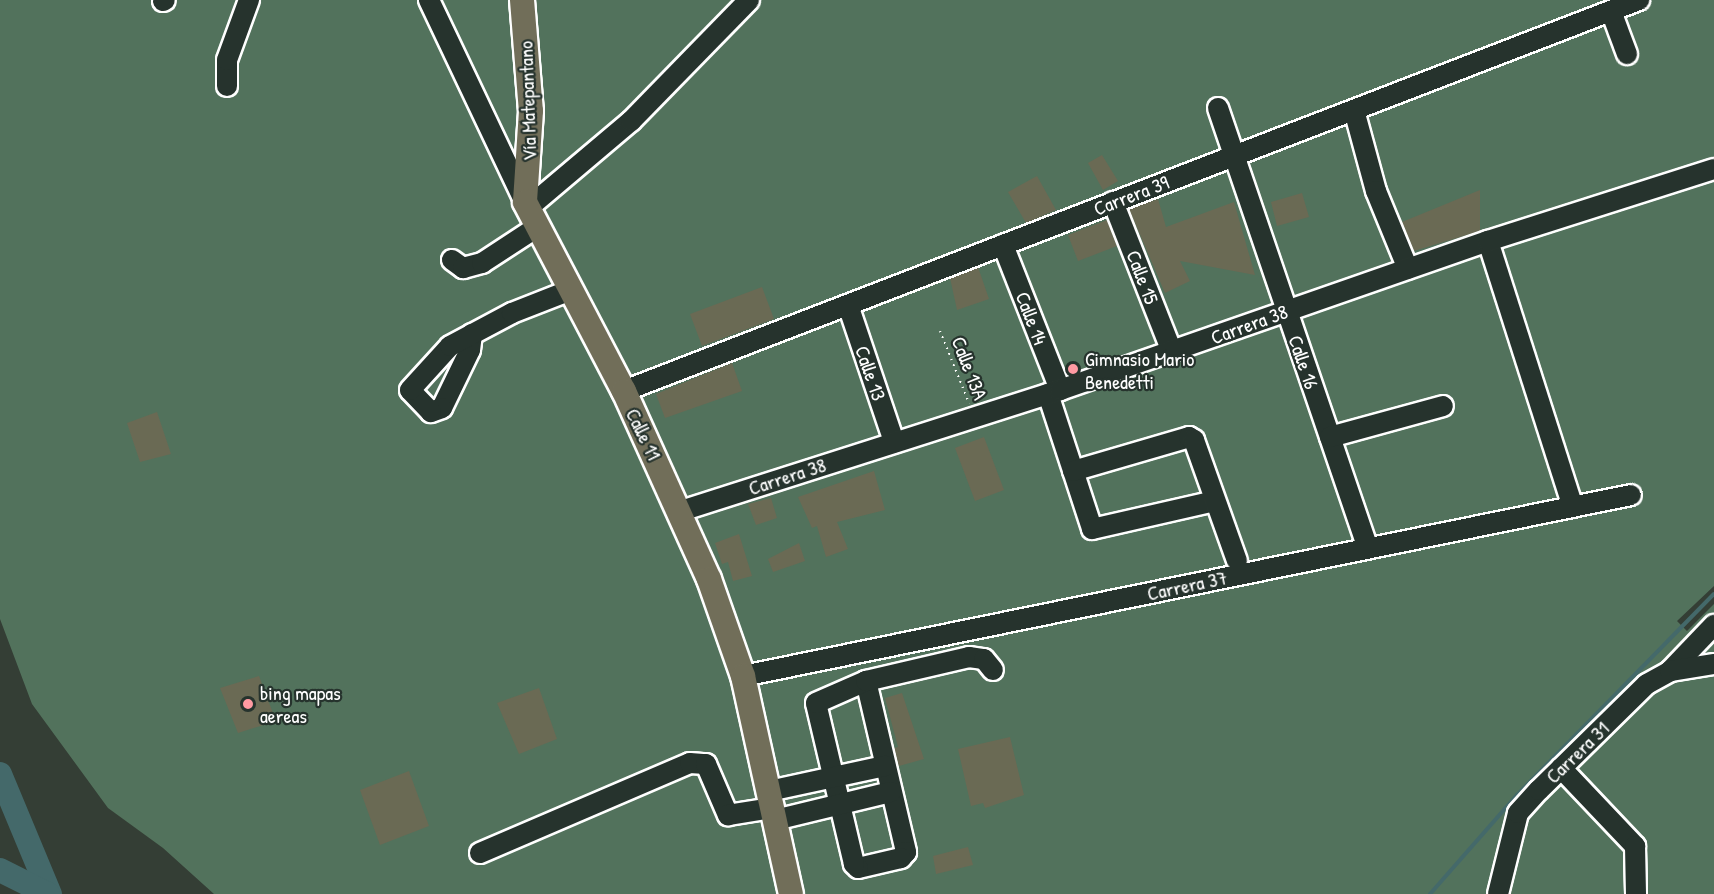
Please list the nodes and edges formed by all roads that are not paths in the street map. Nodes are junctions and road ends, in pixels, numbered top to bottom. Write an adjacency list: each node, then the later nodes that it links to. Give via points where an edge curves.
1 (249, 0): 8 (street, via 227,60)
2 (429, 0): 14 (street, Calle 11)
3 (522, 0): 14 (main road, Vía Matepantano, via 531,111)
4 (750, 0): 14 (street, via 630,121)
5 (1639, 0): 6 (street, Carrera 39)
6 (1611, 11): 7 (street); 10 (street, Carrera 39)
7 (1627, 54)
8 (227, 86)
9 (1218, 108): 11 (street, Calle 16)
10 (1354, 110): 11 (street, Carrera 39); 18 (street, via 1376,191)
11 (1234, 156): 13 (street, Carrera 39); 21 (street, Calle 16)
12 (1714, 169): 15 (street, Carrera 38)
13 (1113, 202): 16 (street, Carrera 39); 23 (street, Calle 15)
14 (530, 212): 17 (street, via 482,263 463,268); 19 (main road, Calle 11)
15 (1488, 241): 18 (street, Carrera 38); 32 (street)
16 (1003, 245): 20 (street, Carrera 39); 25 (street, Calle 14)
17 (452, 260)
18 (1408, 269): 21 (street, Carrera 38)
19 (568, 291): 22 (street); 24 (main road, Calle 11)
20 (848, 305): 24 (street, Carrera 39); 28 (street, Calle 13)
21 (1287, 310): 23 (street, Carrera 38); 27 (street, Calle 16)
22 (472, 334)
23 (1172, 352): 25 (street, Carrera 38)
24 (624, 391): 33 (main road, Calle 11)
25 (1054, 392): 28 (street, Carrera 38); 29 (street, Calle 14)
26 (1443, 406): 27 (street)
27 (1330, 436): 34 (street, Calle 16)
28 (894, 442): 33 (street, Carrera 38)
29 (1073, 471): 31 (street, Calle 14, via 1092,530); 31 (street, via 1189,437 1194,440)
30 (1630, 495): 32 (street, Carrera 37)
31 (1215, 501): 35 (street)
32 (1573, 507): 34 (street, Carrera 37)
33 (681, 511): 40 (main road, Calle 11)
34 (1368, 548): 40 (street, Carrera 37)
35 (1238, 561)
36 (1714, 625): 39 (street)
37 (1714, 664): 39 (street, Carrera 31)
38 (993, 670): 41 (street, via 984,659 969,657)
39 (1670, 671): 43 (street, Carrera 31, via 1647,684)
40 (743, 676): 47 (main road, Calle 11)
41 (866, 681): 42 (street); 44 (street, via 816,703)
42 (885, 766): 44 (street); 45 (street)
43 (1562, 768): 50 (street, Carrera 31, via 1518,813); 51 (street, via 1635,846)
44 (833, 777): 46 (street); 47 (street)
45 (891, 792): 46 (street); 46 (street, via 906,852 901,858 856,867)
46 (841, 804): 47 (street)
47 (772, 806): 48 (street, via 728,815 706,764 690,763); 49 (main road, Calle 11)
48 (480, 853)
49 (791, 894)
50 (1498, 894)
51 (1636, 894)

